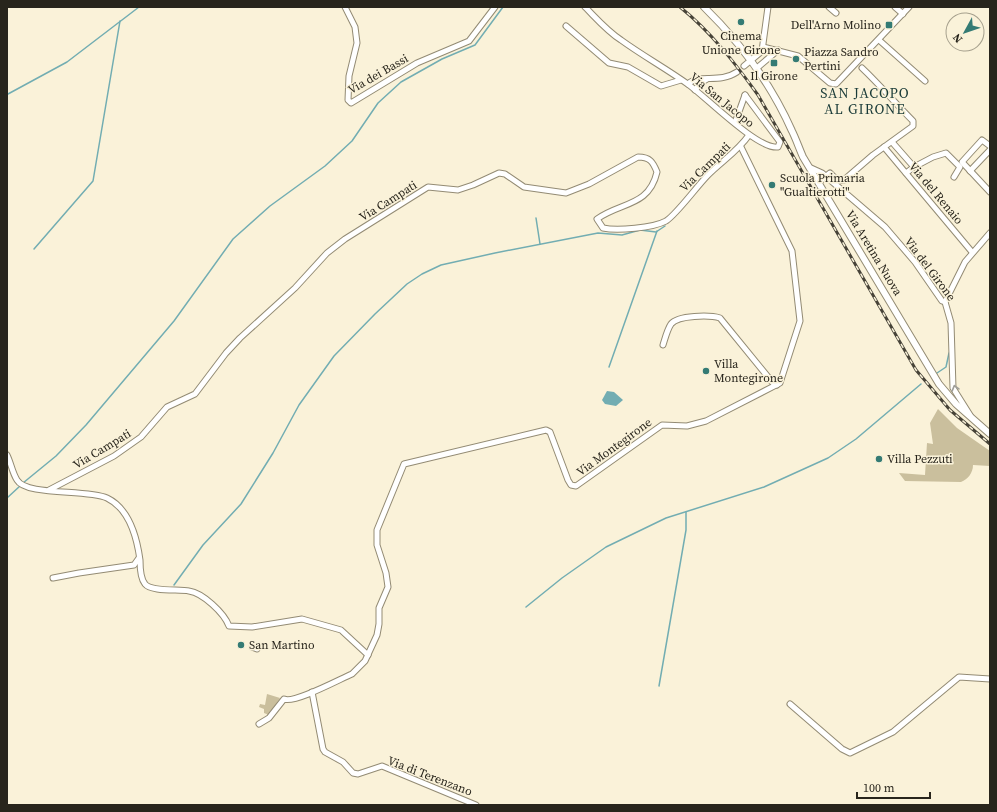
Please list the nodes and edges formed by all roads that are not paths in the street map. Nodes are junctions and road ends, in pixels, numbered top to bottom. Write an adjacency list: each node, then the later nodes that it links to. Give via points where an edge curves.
1 (345, 7): 2 (street, Via dei Bassi, via 354,27 357,44 348,85 348,100 351,104 417,63 469,41)
2 (495, 7)
3 (585, 7): 21 (street, Via San Jacopo, via 621,40)
4 (704, 7): 15 (main road, Via Aretina Nuova, via 730,33)
5 (768, 7): 13 (street)
6 (829, 7): 9 (street)
7 (895, 7): 10 (street)
8 (909, 7): 10 (street)
9 (836, 13)
10 (903, 14): 12 (street)
11 (566, 26): 21 (street, via 610,63 628,67 662,86)
12 (879, 40): 14 (street, via 836,84 830,83 798,56); 22 (street)
13 (763, 44): 14 (street); 15 (street, via 762,52)
14 (778, 50): 17 (street)
15 (751, 60): 16 (street); 17 (main road, Via Aretina Nuova)
16 (744, 66)
17 (757, 68): 33 (main road, Via Aretina Nuova)
18 (862, 68): 27 (street, via 885,89 887,96 912,121 913,126)
19 (737, 72): 20 (street, via 725,78)
20 (708, 79): 23 (street, via 696,79); 24 (street)
21 (681, 80): 23 (street, Via San Jacopo)
22 (925, 82)
23 (688, 84): 24 (street, Via San Jacopo)
24 (695, 90): 26 (street, Via San Jacopo)
25 (736, 120): 26 (street, Via San Jacopo, via 745,95 780,144 773,147)
26 (750, 135): 29 (street, Via Campati)
27 (892, 142): 30 (street); 32 (street)
28 (990, 146): 34 (street, via 982,140 962,162)
29 (741, 147): 44 (street, via 792,251 800,321 782,378); 48 (street, Via Campati, via 707,176 667,220 654,225 610,230 603,228 597,219 630,205 646,194 657,172 650,159 645,157 638,157 589,184 566,192 524,187 505,174 499,173 458,190 428,187 327,253 295,288 235,343 195,394 167,406 141,437 114,456)
30 (884, 147): 35 (street, Via del Renaio); 37 (street, via 842,181 838,181 830,173)
31 (990, 150): 34 (street)
32 (914, 167): 35 (street); 36 (street, via 946,153 960,166)
33 (811, 168): 37 (street, Via del Girone); 38 (main road, Via Aretina Nuova)
34 (970, 171): 39 (street)
35 (906, 173): 41 (street, Via del Renaio)
36 (954, 177)
37 (826, 178): 38 (street); 42 (street, Via del Girone, via 884,227 912,258)
38 (819, 182): 45 (main road, Via Aretina Nuova, via 944,391)
39 (990, 192)
40 (990, 233): 41 (street)
41 (972, 252): 42 (street)
42 (945, 302): 45 (street, Via del Girone, one-way to 42, via 953,388 951,323)
43 (663, 345): 44 (street, via 672,324 676,321 704,316 720,318)
44 (777, 385): 55 (street, Via Montegirone, via 706,421 687,426 662,425 576,486 571,485 568,480 550,432 546,430 407,462 402,466 377,530 377,545 388,587 379,608 379,624)
45 (974, 421): 46 (main road, Via Aretina Nuova)
46 (990, 434)
47 (7, 455): 48 (street, via 17,481 24,487)
48 (49, 490): 49 (street, via 108,498 130,521)
49 (139, 558): 50 (street); 51 (street)
50 (134, 565): 51 (street); 52 (street)
51 (141, 570): 53 (street, via 144,584 150,588 191,591)
52 (53, 578)
53 (222, 612): 54 (street); 55 (street, via 229,626 252,626 302,619 333,627 341,630)
54 (229, 618)
55 (368, 655): 57 (street, via 352,674)
56 (990, 679): 58 (street, via 959,678 893,732 850,753)
57 (312, 692): 59 (street, via 292,700 284,699 269,718); 60 (street, Via di Terenzano, via 323,749 343,762 353,773 382,766)
58 (790, 704)
59 (259, 724)
60 (476, 805)

